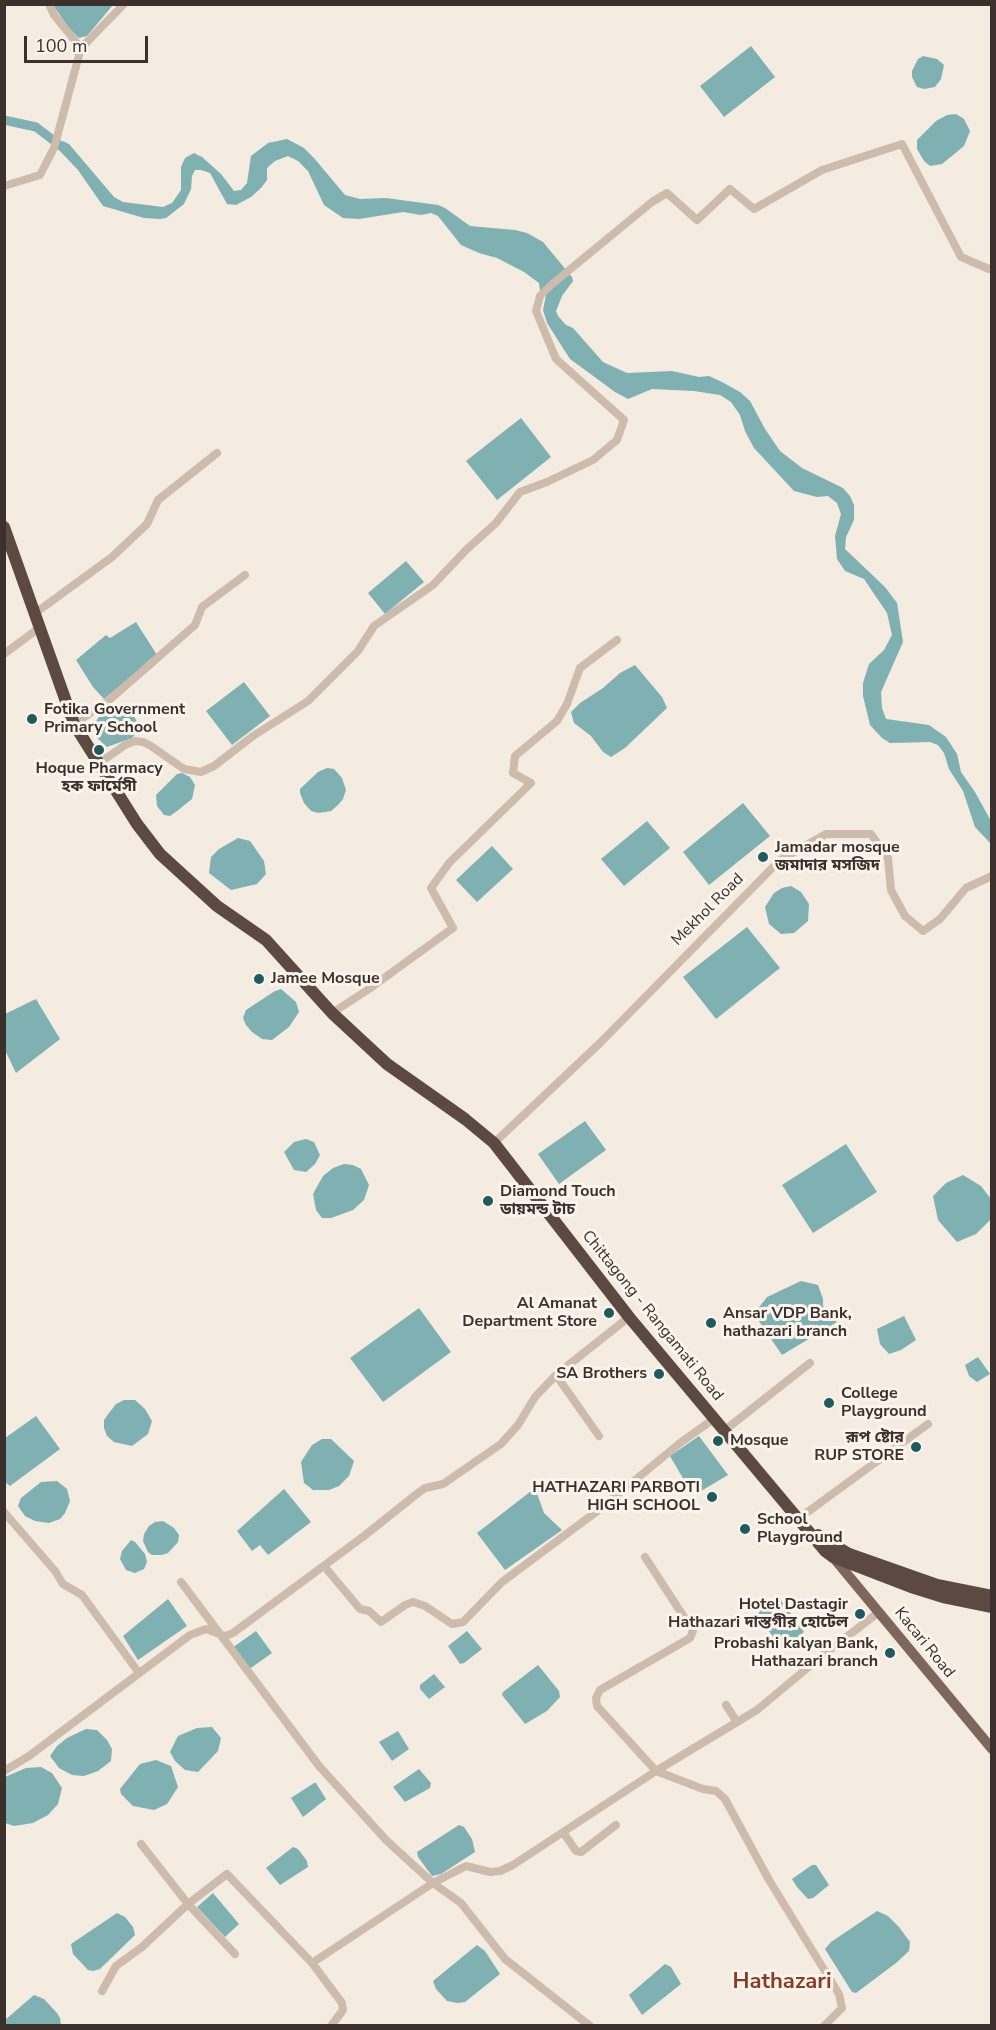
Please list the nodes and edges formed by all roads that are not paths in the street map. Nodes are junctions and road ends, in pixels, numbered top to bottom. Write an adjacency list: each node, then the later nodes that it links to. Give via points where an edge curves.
1 (49, 4): 3 (street)
2 (124, 4): 3 (street)
3 (81, 48): 4 (street, via 54,148 40,175)
4 (4, 186)
5 (992, 268): 14 (street, via 962,257 902,144 822,170 754,209 730,189 697,220 667,193 540,296 537,311 556,359 624,420 617,440 593,460 520,492 496,523 433,585 374,626 358,651 308,701 214,766 201,772 184,769 143,741 125,745)
6 (216, 453): 9 (street, via 158,500 147,524 112,557)
7 (4, 527): 9 (highway, Chittagong - Rangamati Road)
8 (244, 575): 13 (street, via 202,607 195,625 107,702)
9 (34, 614): 10 (highway, Chittagong - Rangamati Road)
10 (39, 628): 12 (street); 13 (highway, Chittagong - Rangamati Road)
11 (617, 640): 16 (street, via 580,668 557,721 515,756 513,773 531,783 449,863 431,888 453,928)
12 (4, 654)
13 (74, 724): 14 (highway, Chittagong - Rangamati Road)
14 (98, 764): 16 (highway, Chittagong - Rangamati Road, via 160,854 218,906 266,940)
15 (992, 876): 17 (street, Mekhol Road, via 966,888 940,919 923,931 904,916 891,890 888,858 871,834 826,834 780,860 600,1043)
16 (332, 1013): 17 (highway, Chittagong - Rangamati Road, via 387,1064)
17 (494, 1143): 18 (highway, Chittagong - Rangamati Road)
18 (629, 1317): 20 (street); 21 (highway, Chittagong - Rangamati Road)
19 (810, 1363): 23 (street)
20 (556, 1375): 24 (street); 29 (street, via 501,1444 443,1484 425,1488)
21 (715, 1418): 23 (highway, Chittagong - Rangamati Road); 29 (street, via 502,1582 463,1622 452,1624 413,1602 381,1622 369,1611 360,1609)
22 (928, 1424): 26 (street)
23 (725, 1430): 26 (highway, Chittagong - Rangamati Road)
24 (599, 1436)
25 (4, 1512): 36 (street, via 63,1584 81,1595)
26 (798, 1519): 27 (highway, Chittagong - Rangamati Road)
27 (835, 1552): 30 (highway, Chittagong - Rangamati Road, via 849,1554); 34 (main road, Kacari Road)
28 (645, 1557): 41 (street, via 693,1631 690,1638 600,1690 596,1698 602,1713)
29 (324, 1566): 35 (street, via 233,1633)
30 (889, 1573): 32 (highway, Chittagong - Rangamati Road); 33 (highway, Chittagong - Rangamati Road, via 943,1597)
31 (181, 1582): 35 (street)
32 (992, 1596)
33 (992, 1606)
34 (879, 1612): 38 (street); 39 (main road, Kacari Road)
35 (219, 1634): 36 (street, via 206,1629 197,1631); 45 (street, via 319,1766 386,1840)
36 (139, 1673): 40 (street)
37 (726, 1705): 38 (street)
38 (738, 1722): 41 (street)
39 (992, 1749)
40 (4, 1771)
41 (656, 1771): 43 (street); 52 (street, via 716,1791 724,1799 839,1994 842,2008)
42 (616, 1825): 43 (street, via 581,1852 576,1851)
43 (563, 1832): 45 (street, via 500,1871 466,1866)
44 (141, 1844): 46 (street)
45 (433, 1882): 48 (street); 51 (street, via 461,1903 505,1959)
46 (188, 1904): 47 (street); 48 (street, via 227,1874); 49 (street, via 116,1966)
47 (235, 1954)
48 (312, 1963): 50 (street, via 342,2003 343,2010)
49 (102, 1991)
50 (331, 2025)
51 (590, 2025)
52 (824, 2025)

